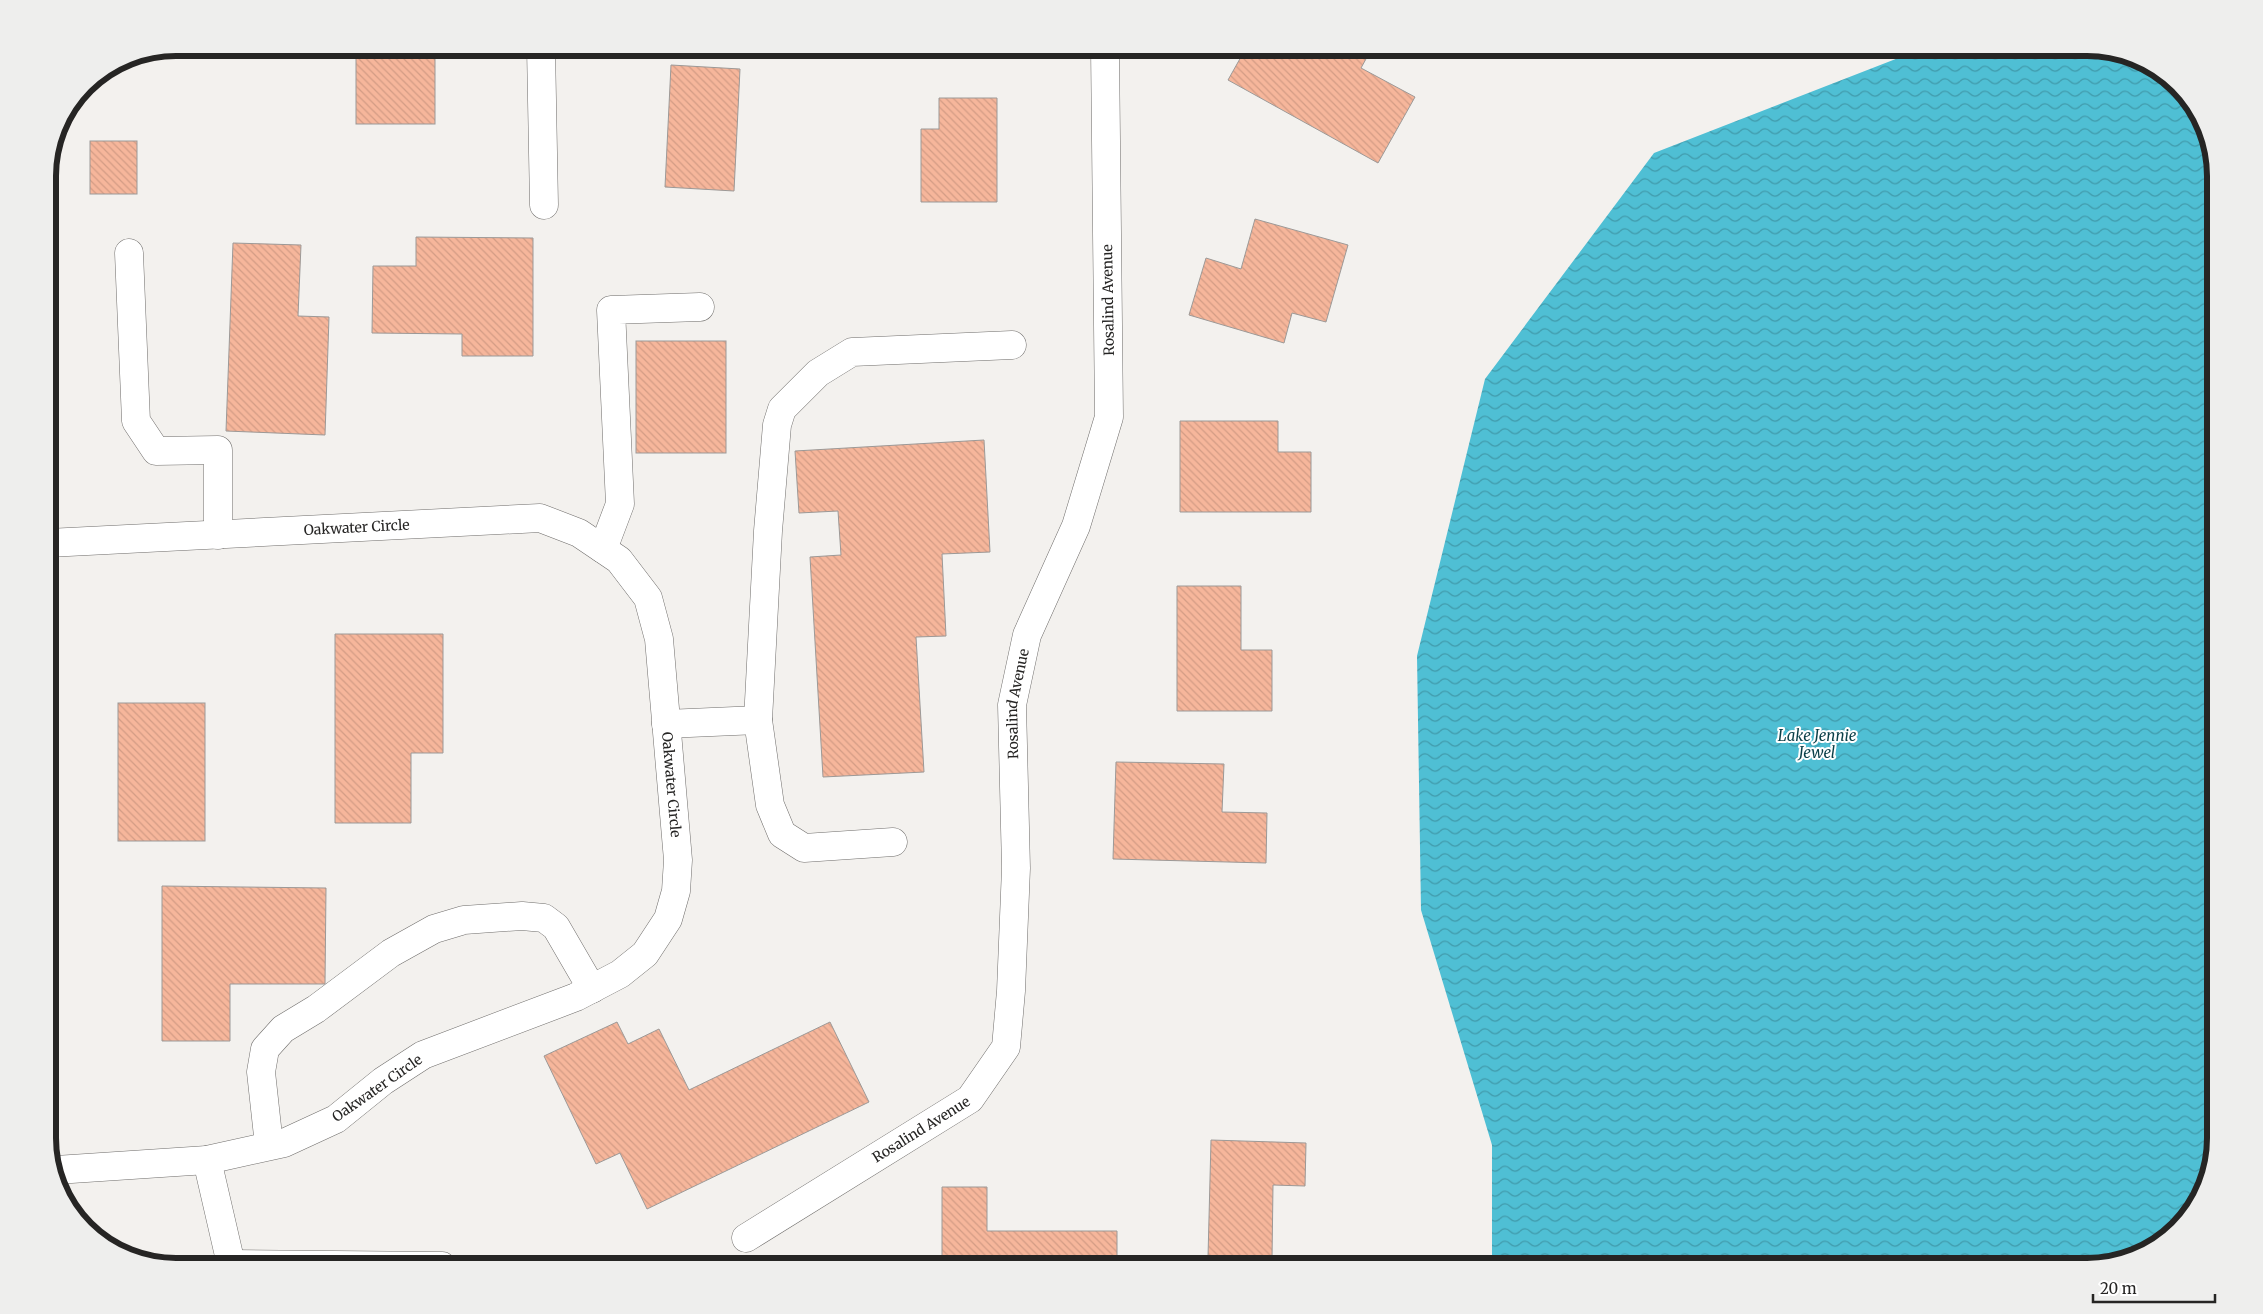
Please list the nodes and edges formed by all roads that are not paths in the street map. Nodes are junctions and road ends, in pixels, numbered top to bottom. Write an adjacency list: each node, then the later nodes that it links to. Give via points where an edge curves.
1 (541, 57): 3 (street)
2 (1105, 57): 17 (street, Rosalind Avenue, via 1109,417 1076,526 1028,634 1012,704 1016,868 1006,1048 970,1099)
3 (544, 205)
4 (129, 253): 7 (street, via 136,421 156,450 218,450)
5 (700, 307): 9 (street, via 610,310 620,504)
6 (1012, 345): 10 (street, via 852,352 818,373 782,409 777,425 768,531)
7 (218, 535): 8 (street, Oakwater Circle); 9 (street, Oakwater Circle, via 540,518 579,533)
8 (57, 543)
9 (603, 549): 11 (street, Oakwater Circle, via 619,560 648,598 659,639)
10 (758, 720): 11 (street); 12 (street, via 770,805 782,834 804,848)
11 (666, 724): 13 (street, Oakwater Circle, via 678,860 676,891 668,919 645,954 620,974)
12 (893, 842)
13 (592, 989): 14 (street, Oakwater Circle, via 423,1055 383,1081 336,1119 284,1142); 14 (street, via 556,927 544,918 522,916 464,920 434,929 391,953 316,1009 283,1029 265,1049 261,1072)
14 (269, 1144): 15 (street, Oakwater Circle)
15 (207, 1160): 16 (street, Oakwater Circle); 18 (street)
16 (61, 1170)
17 (746, 1238)
18 (226, 1258)

